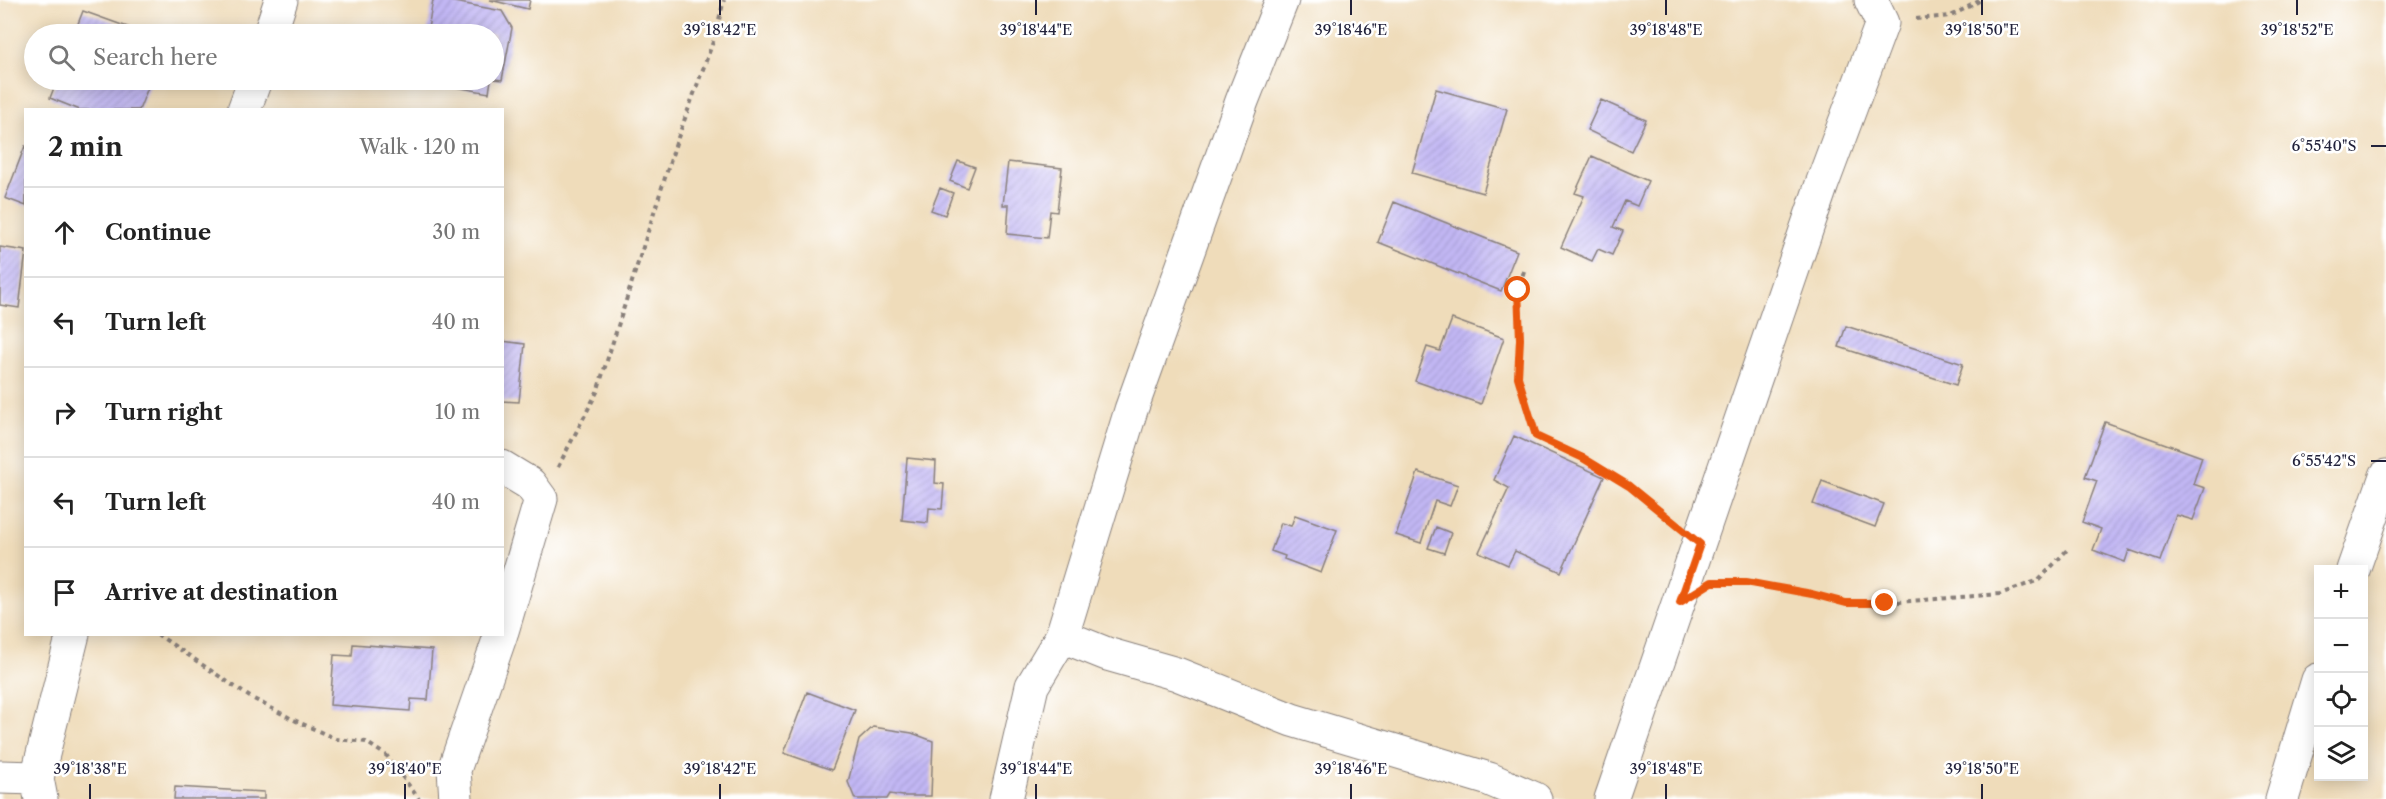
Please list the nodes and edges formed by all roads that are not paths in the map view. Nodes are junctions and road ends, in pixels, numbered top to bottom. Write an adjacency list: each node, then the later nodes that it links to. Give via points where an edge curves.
1 (281, 0): 4 (street)
2 (1282, 0): 13 (street, via 1131,410)
3 (1877, 11): 20 (street, via 1822,184)
4 (273, 24)
5 (251, 90): 6 (street)
6 (245, 108)
7 (504, 468): 10 (street, via 530,484 541,500)
8 (2386, 476): 9 (street)
9 (2355, 565)
10 (504, 626)
11 (73, 636): 16 (street)
12 (501, 636): 17 (street, via 454,770)
13 (1062, 636): 18 (street, via 1032,686); 19 (street, via 1107,654 1178,674 1292,720 1489,779)
14 (2314, 696): 21 (street)
15 (0, 777): 16 (street)
16 (39, 789)
17 (456, 799)
18 (1006, 799)
19 (1534, 799)
20 (1611, 799)
21 (2282, 799)

